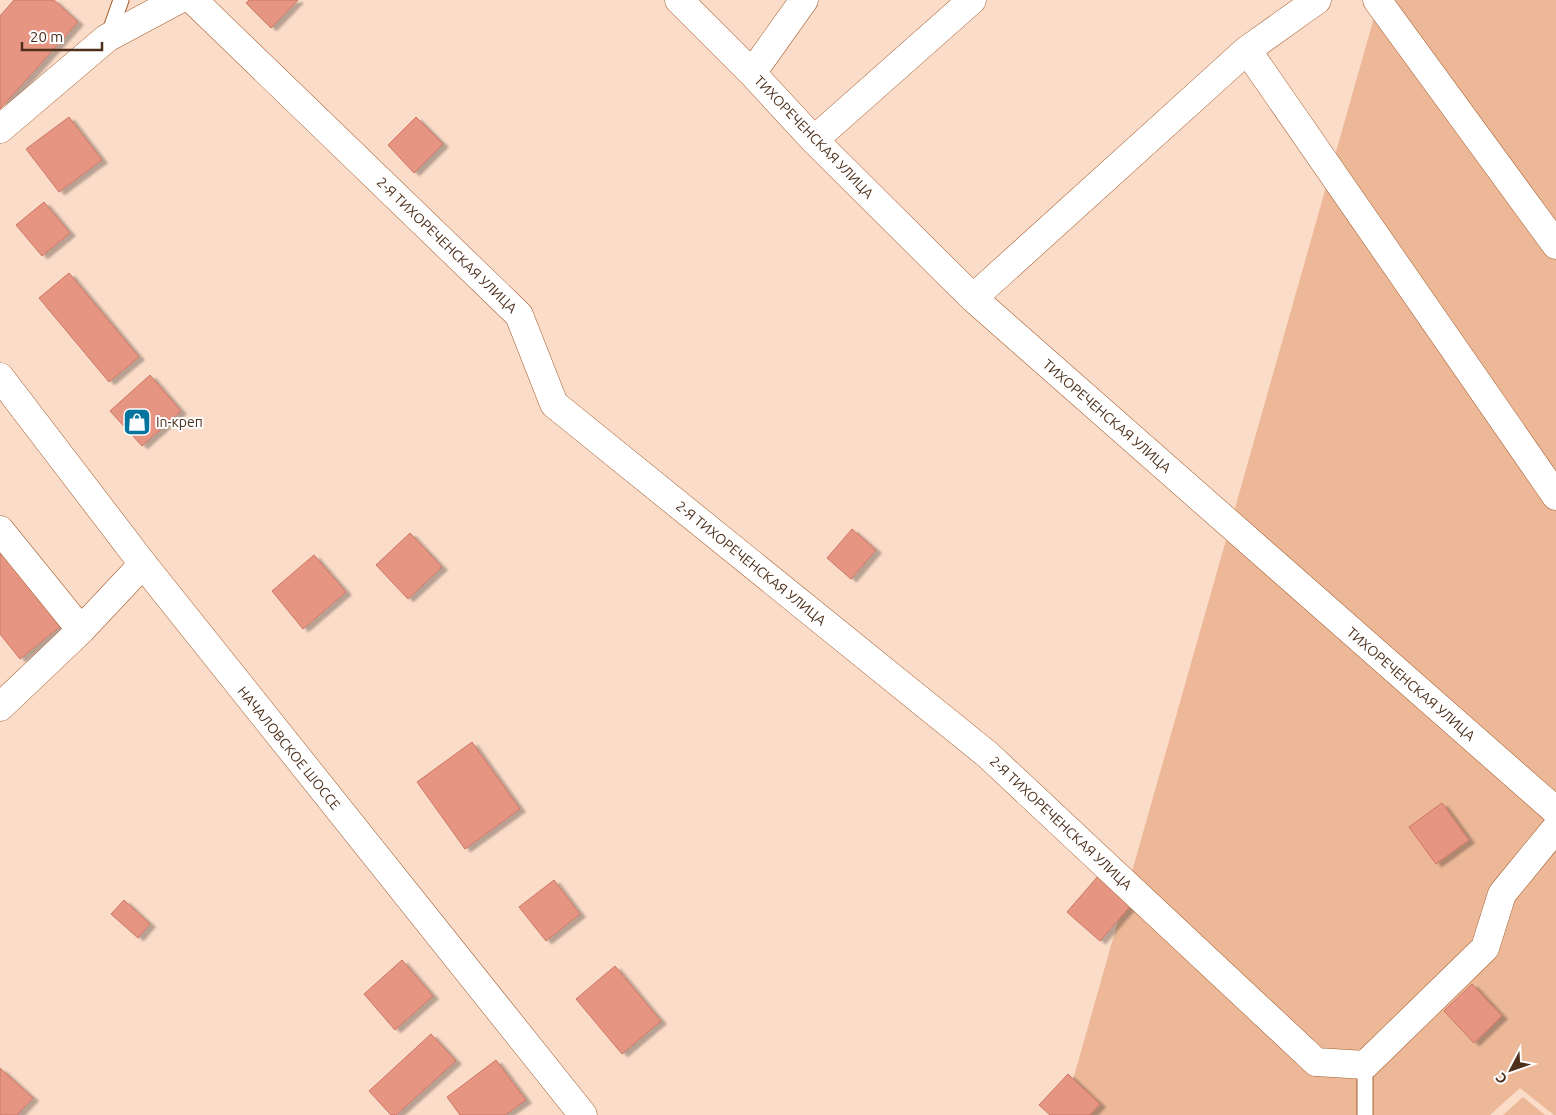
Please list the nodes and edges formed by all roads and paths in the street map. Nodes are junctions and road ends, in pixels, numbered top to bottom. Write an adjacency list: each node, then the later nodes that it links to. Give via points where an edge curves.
1 (121, 0): 9 (lane)
2 (178, 0): 9 (street)
3 (193, 0): 24 (street, 2-Я ТИХОРЕЧЕНСКАЯ УЛИЦА, via 519,315 554,404 988,755 1316,1062)
4 (679, 0): 11 (street, ТИХОРЕЧЕНСКАЯ УЛИЦА)
5 (804, 0): 11 (street)
6 (972, 0): 13 (street)
7 (1316, 0): 10 (street)
8 (1377, 0): 14 (street)
9 (107, 38): 12 (street)
10 (1247, 50): 15 (street); 17 (street)
11 (752, 73): 13 (street, ТИХОРЕЧЕНСКАЯ УЛИЦА)
12 (0, 129)
13 (814, 140): 15 (street, ТИХОРЕЧЕНСКАЯ УЛИЦА)
14 (1556, 244)
15 (973, 298): 22 (street, ТИХОРЕЧЕНСКАЯ УЛИЦА)
16 (0, 377): 19 (street, НАЧАЛОВСКОЕ ШОССЕ)
17 (1556, 496)
18 (0, 530): 20 (street)
19 (143, 564): 20 (street); 25 (street, НАЧАЛОВСКОЕ ШОССЕ)
20 (82, 630): 21 (street)
21 (0, 707)
22 (1556, 811)
23 (1556, 828): 24 (street, via 1502,894 1485,948)
24 (1365, 1065): 26 (lane)
25 (583, 1115)
26 (1365, 1115)

